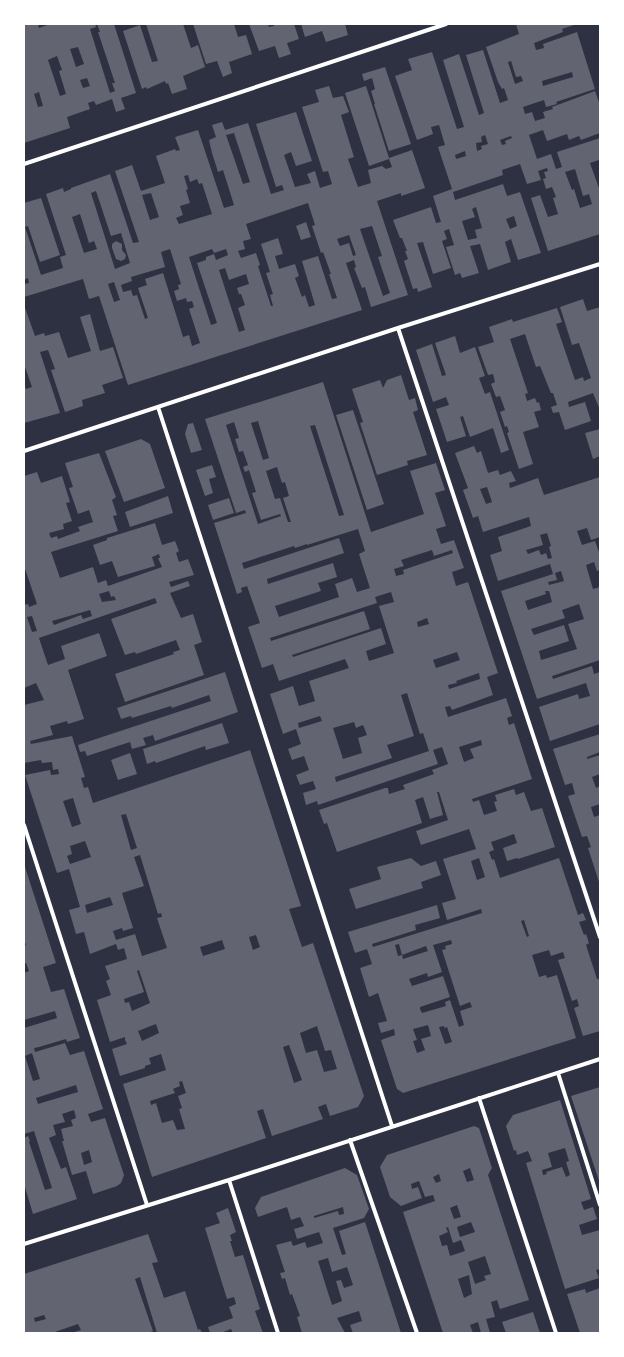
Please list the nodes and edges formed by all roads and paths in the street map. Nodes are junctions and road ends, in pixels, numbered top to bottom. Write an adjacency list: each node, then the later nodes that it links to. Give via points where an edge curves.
1 (446, 24): 2 (street)
2 (24, 164)
3 (600, 264): 4 (street)
4 (398, 328): 5 (street); 8 (street)
5 (158, 407): 6 (street); 12 (street)
6 (24, 451)
7 (24, 826): 15 (street)
8 (600, 937)
9 (600, 1058): 10 (street)
10 (558, 1072): 11 (street); 16 (street)
11 (479, 1098): 12 (street); 20 (street)
12 (392, 1126): 13 (street)
13 (350, 1140): 14 (street); 19 (street)
14 (229, 1180): 15 (street); 18 (street)
15 (147, 1205): 17 (street)
16 (600, 1205)
17 (24, 1244)
18 (278, 1333)
19 (417, 1333)
20 (556, 1333)

